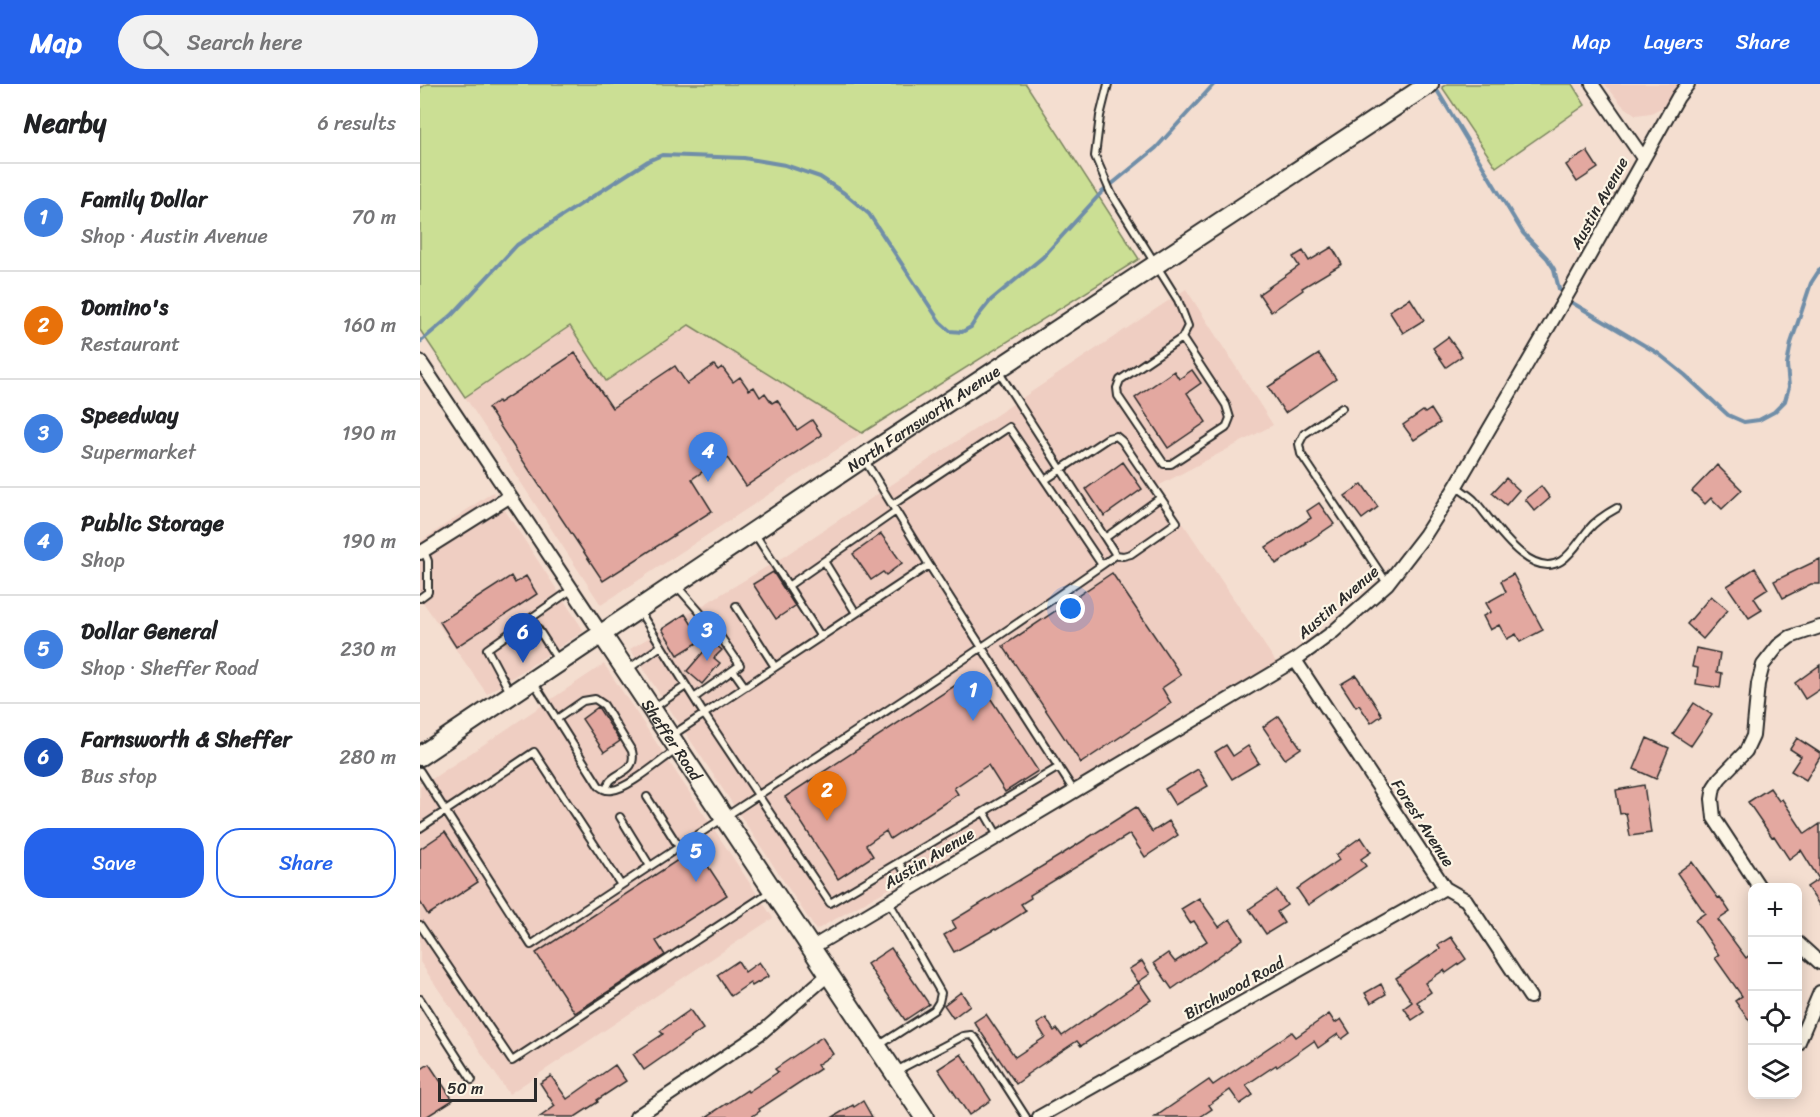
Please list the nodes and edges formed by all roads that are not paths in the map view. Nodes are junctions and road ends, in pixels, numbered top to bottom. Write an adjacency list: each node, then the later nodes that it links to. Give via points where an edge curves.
1 (1108, 84): 6 (lane, via 1095,156 1111,193)
2 (1429, 84): 6 (main road, North Farnsworth Avenue)
3 (1592, 84): 5 (street)
4 (1688, 84): 5 (street, Austin Avenue)
5 (1643, 158): 14 (street, Austin Avenue)
6 (1156, 265): 7 (lane, via 1178,300 1188,326); 9 (main road, North Farnsworth Avenue)
7 (1182, 338): 7 (lane, via 1120,380 1117,388 1118,396 1164,464 1171,464 1226,428 1230,418 1226,405)
8 (420, 361): 15 (street, Sheffer Road)
9 (998, 370): 11 (main road, North Farnsworth Avenue); 12 (lane)
10 (1342, 408): 27 (lane, via 1304,434 1299,444 1301,454)
11 (863, 458): 17 (lane); 19 (main road, North Farnsworth Avenue)
12 (1061, 470): 13 (lane); 16 (lane, via 1116,436); 20 (lane)
13 (1045, 480): 17 (lane, via 1009,427); 25 (lane)
14 (1456, 486): 18 (lane, via 1472,498 1515,548 1532,562 1546,565 1560,562 1590,528); 27 (street, Austin Avenue)
15 (509, 497): 21 (street); 29 (street, Sheffer Road)
16 (1160, 498): 20 (lane); 22 (lane, via 1177,522 1131,554)
17 (894, 508): 23 (lane); 24 (lane)
18 (1617, 508)
19 (753, 531): 26 (main road, North Farnsworth Avenue); 28 (lane)
20 (1105, 538): 22 (lane)
21 (422, 552): 30 (lane, via 428,561 429,592)
22 (1116, 555): 25 (lane)
23 (824, 561): 28 (lane); 33 (lane)
24 (929, 565): 33 (lane); 39 (lane)
25 (1102, 565): 39 (lane)
26 (675, 584): 32 (main road, North Farnsworth Avenue); 43 (lane, via 740,665)
27 (1387, 584): 40 (street, Austin Avenue, via 1334,632)
28 (788, 586): 37 (lane)
29 (571, 590): 34 (lane); 36 (street, Sheffer Road)
30 (420, 598)
31 (735, 606): 42 (lane)
32 (638, 609): 36 (main road, North Farnsworth Avenue); 38 (lane)
33 (856, 613): 37 (lane)
34 (531, 618): 41 (lane); 48 (lane, via 487,649)
35 (1820, 627): 70 (street, via 1790,637 1763,665 1753,736 1746,752 1714,787 1714,818)
36 (601, 633): 41 (main road, North Farnsworth Avenue); 44 (main road, Sheffer Road)
37 (821, 637): 42 (lane)
38 (661, 646): 44 (lane); 46 (lane)
39 (983, 648): 55 (lane); 59 (lane)
40 (1295, 660): 58 (street, Austin Avenue); 73 (street, Forest Avenue)
41 (559, 663): 45 (main road, North Farnsworth Avenue)
42 (775, 667): 47 (lane)
43 (733, 670): 47 (lane); 49 (lane)
44 (627, 671): 50 (main road, Sheffer Road)
45 (532, 680): 48 (main road, North Farnsworth Avenue); 52 (lane)
46 (686, 686): 49 (lane); 50 (lane)
47 (745, 687): 51 (lane)
48 (511, 694): 54 (main road, North Farnsworth Avenue)
49 (694, 698): 51 (lane)
50 (652, 709): 53 (main road, Sheffer Road)
51 (704, 714): 53 (lane); 59 (lane)
52 (556, 719): 57 (lane, via 599,786); 57 (lane, via 583,701 595,699 604,705 634,757)
53 (675, 742): 57 (lane, via 624,786); 63 (main road, Sheffer Road)
54 (420, 756)
55 (1059, 767): 58 (lane); 62 (lane)
56 (420, 771): 61 (lane)
57 (606, 790)
58 (1074, 790): 66 (street, Austin Avenue)
59 (758, 794): 63 (lane); 68 (lane, via 830,903)
60 (647, 797): 67 (lane)
61 (446, 811): 65 (lane); 71 (lane, via 534,752); 71 (lane, via 531,945)
62 (984, 812): 66 (lane); 68 (lane)
63 (724, 816): 67 (lane); 74 (main road, Sheffer Road)
64 (620, 817): 69 (lane)
65 (420, 828)
66 (998, 836): 72 (street, Austin Avenue)
67 (679, 847): 69 (lane)
68 (899, 862): 72 (lane)
69 (650, 866): 71 (lane)
70 (1757, 883)
71 (621, 885)
72 (913, 887): 75 (street, Austin Avenue)
73 (1445, 888): 82 (street, Forest Avenue, via 1466,900); 91 (street, Birchwood Road)
74 (773, 890): 76 (lane, via 512,1062); 78 (main road, Sheffer Road)
75 (888, 901): 78 (street, Austin Avenue); 85 (lane, via 941,993 934,1010)
76 (420, 925)
77 (1802, 947): 79 (street)
78 (812, 948): 80 (main road, Sheffer Road)
79 (1820, 963)
80 (829, 975): 85 (main road, Sheffer Road); 88 (street, via 762,1032)
81 (1820, 992): 84 (street)
82 (1530, 998)
83 (420, 999): 87 (lane)
84 (1802, 1033)
85 (877, 1046): 86 (main road, Sheffer Road)
86 (894, 1072): 89 (main road, Sheffer Road); 90 (lane, via 971,1035)
87 (472, 1080)
88 (636, 1117)
89 (924, 1117)
90 (1026, 1117)
91 (1039, 1117)

